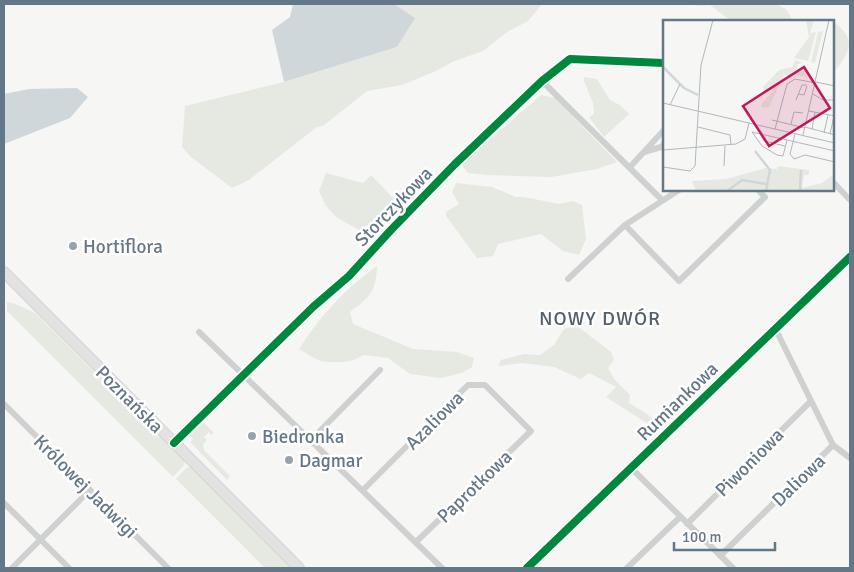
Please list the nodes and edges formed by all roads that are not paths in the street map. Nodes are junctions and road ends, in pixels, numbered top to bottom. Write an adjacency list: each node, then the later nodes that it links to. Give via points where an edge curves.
1 (663, 63): 2 (street, Storczykowa, via 570,59)
2 (542, 81): 6 (street); 19 (street, Storczykowa, via 455,164 348,276)
3 (663, 131): 5 (street)
4 (663, 145): 5 (street)
5 (643, 152): 6 (street)
6 (630, 167): 10 (street)
7 (834, 183): 11 (street)
8 (678, 191): 10 (street)
9 (759, 191): 12 (street, via 765,197 679,281)
10 (662, 200): 12 (street)
11 (850, 200)
12 (625, 225): 15 (street)
13 (850, 256): 16 (street, Rumiankowa)
14 (4, 272): 24 (main road, Poznańska)
15 (568, 279)
16 (776, 328): 20 (street); 27 (street, Rumiankowa)
17 (199, 332): 19 (street)
18 (380, 370): 23 (street)
19 (244, 375): 23 (street); 24 (street, Storczykowa)
20 (811, 401): 25 (street); 32 (street, Piwoniowa)
21 (4, 404): 28 (street, Królowej Jadwigi)
22 (531, 431): 29 (street, Azaliowa, via 486,385 468,385); 34 (street, Paprotkowa)
23 (311, 440): 29 (street)
24 (174, 443): 39 (main road, Poznańska)
25 (833, 445): 26 (street); 35 (street, Daliowa)
26 (850, 458)
27 (630, 468): 31 (street); 41 (street, Rumiankowa)
28 (90, 490): 33 (street); 38 (street, Królowej Jadwigi)
29 (363, 490): 34 (street)
30 (4, 503): 33 (street)
31 (680, 517): 32 (street); 42 (street)
32 (687, 524): 35 (street)
33 (40, 540): 36 (street); 37 (street)
34 (416, 542): 40 (street)
35 (720, 556): 43 (street)
36 (12, 568)
37 (69, 568)
38 (168, 568)
39 (299, 568)
40 (442, 568)
41 (527, 568)
42 (627, 568)
43 (733, 568)

